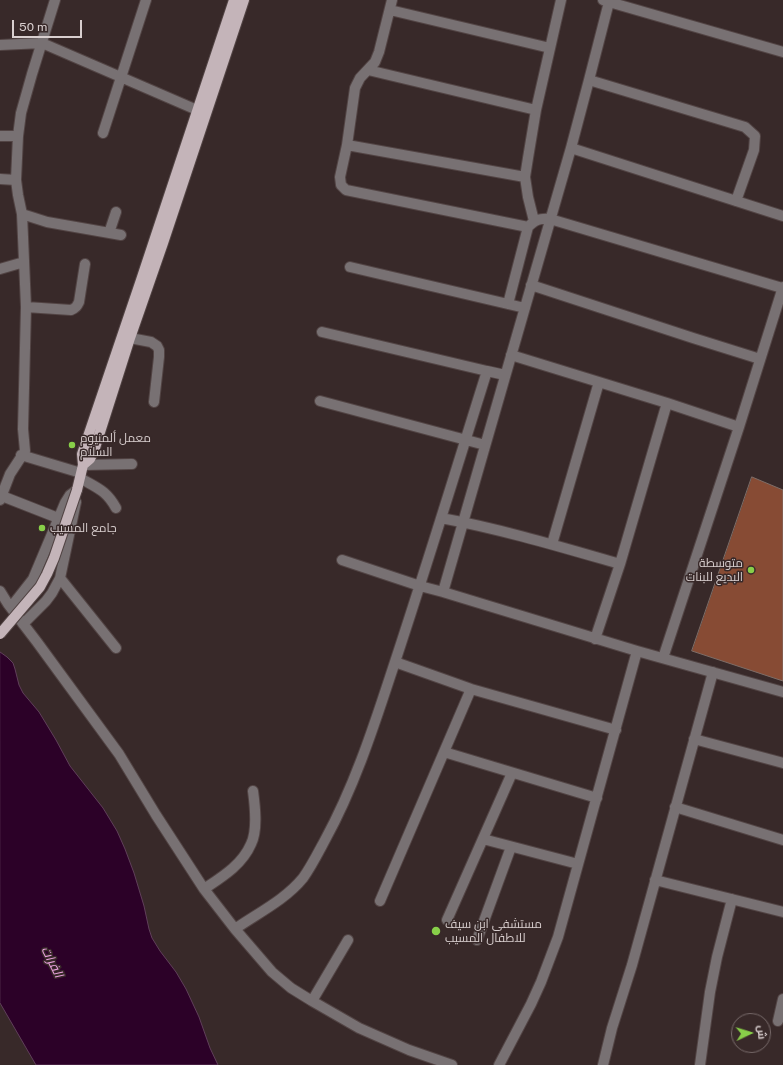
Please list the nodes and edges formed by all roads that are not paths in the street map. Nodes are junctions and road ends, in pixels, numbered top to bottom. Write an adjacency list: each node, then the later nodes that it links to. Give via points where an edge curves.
1 (55, 0): 8 (street)
2 (146, 0): 13 (street)
3 (234, 0): 15 (main road)
4 (244, 0): 44 (main road)
5 (562, 0): 10 (street)
6 (606, 1): 11 (street); 14 (street)
7 (391, 5): 10 (street); 12 (street, via 379,52)
8 (42, 43): 9 (street); 13 (street); 19 (street, via 21,113)
9 (0, 46)
10 (550, 48): 16 (street)
11 (783, 52)
12 (368, 70): 16 (street); 20 (street, via 355,88)
13 (121, 77): 15 (street); 17 (street)
14 (589, 80): 21 (street); 25 (street, via 745,127 755,136 754,150)
15 (197, 110): 58 (main road, via 82,454)
16 (536, 110): 22 (street)
17 (103, 133)
18 (0, 136): 19 (street)
19 (18, 136): 24 (street)
20 (347, 145): 22 (street); 30 (street, via 340,177 341,185 346,190)
21 (571, 148): 25 (street); 29 (street)
22 (525, 177): 30 (street)
23 (0, 179): 24 (street)
24 (16, 180): 27 (street)
25 (736, 201): 28 (street)
26 (116, 212): 31 (street)
27 (22, 214): 31 (street, via 47,222); 33 (street)
28 (783, 216)
29 (550, 220): 30 (street, via 542,218); 37 (street); 38 (street)
30 (531, 224): 39 (street)
31 (109, 233): 32 (street)
32 (121, 235)
33 (24, 262): 36 (street); 41 (street)
34 (84, 264): 41 (street, via 79,302 75,308 71,310)
35 (350, 267): 39 (street)
36 (0, 269)
37 (531, 285): 42 (street); 46 (street)
38 (783, 288): 40 (street)
39 (508, 304): 42 (street)
40 (780, 306): 46 (street)
41 (26, 307): 56 (street, via 23,429 25,451)
42 (525, 308): 45 (street)
43 (322, 332): 47 (street)
44 (130, 338): 51 (street, via 151,342 159,350); 58 (main road, via 92,455)
45 (511, 355): 48 (street); 49 (street)
46 (760, 359): 53 (street)
47 (487, 371): 48 (street); 54 (street)
48 (505, 375): 55 (street)
49 (599, 382): 52 (street); 65 (street)
50 (320, 401): 54 (street)
51 (154, 402)
52 (668, 403): 53 (street); 67 (street)
53 (739, 427): 78 (street)
54 (466, 440): 55 (street); 63 (street)
55 (485, 445): 64 (street)
56 (22, 455): 58 (street); 60 (street, via 10,474)
57 (132, 464): 58 (street)
58 (81, 472): 59 (main road); 61 (street, via 104,491)
59 (77, 490): 62 (street, via 67,498); 68 (street); 74 (main road, bridge, via 47,574 40,587)
60 (1, 498): 62 (street)
61 (116, 508)
62 (58, 518): 72 (street, via 33,579)
63 (441, 518): 64 (street); 69 (street)
64 (463, 522): 65 (street); 71 (street)
65 (552, 544): 67 (street)
66 (342, 560): 69 (street)
67 (620, 564): 75 (street)
68 (60, 578): 73 (street, via 46,601); 76 (street)
69 (420, 586): 71 (street); 79 (street)
70 (0, 591): 72 (street)
71 (443, 592): 75 (street)
72 (11, 607): 73 (street)
73 (23, 624): 96 (street, via 119,754)
74 (0, 634)
75 (595, 638): 77 (street)
76 (116, 648)
77 (637, 651): 78 (street); 83 (street)
78 (663, 658): 80 (street)
79 (395, 662): 81 (street); 101 (street, via 352,783 318,853 304,876 286,896)
80 (713, 672): 82 (street); 84 (street)
81 (471, 689): 83 (street); 85 (street)
82 (783, 692)
83 (616, 730): 89 (street)
84 (694, 740): 86 (street); 90 (street)
85 (444, 752): 87 (street); 98 (street)
86 (783, 763)
87 (512, 773): 89 (street); 91 (street)
88 (253, 791): 96 (street, via 255,814 252,843 230,872)
89 (597, 798): 94 (street)
90 (675, 807): 92 (street); 95 (street)
91 (483, 839): 93 (street); 100 (street)
92 (783, 840)
93 (511, 846): 94 (street); 103 (street)
94 (578, 864): 108 (street, via 550,960)
95 (655, 880): 97 (street); 109 (street)
96 (204, 889): 101 (street)
97 (732, 899): 99 (street); 110 (street, via 710,992)
98 (380, 900)
99 (783, 912)
100 (447, 920)
101 (235, 929): 105 (street, via 272,972)
102 (348, 940): 105 (street)
103 (477, 940)
104 (783, 1000): 106 (street)
105 (312, 1001): 107 (street, via 359,1028)
106 (778, 1021)
107 (452, 1065)
108 (500, 1065)
109 (603, 1065)
110 (700, 1065)

